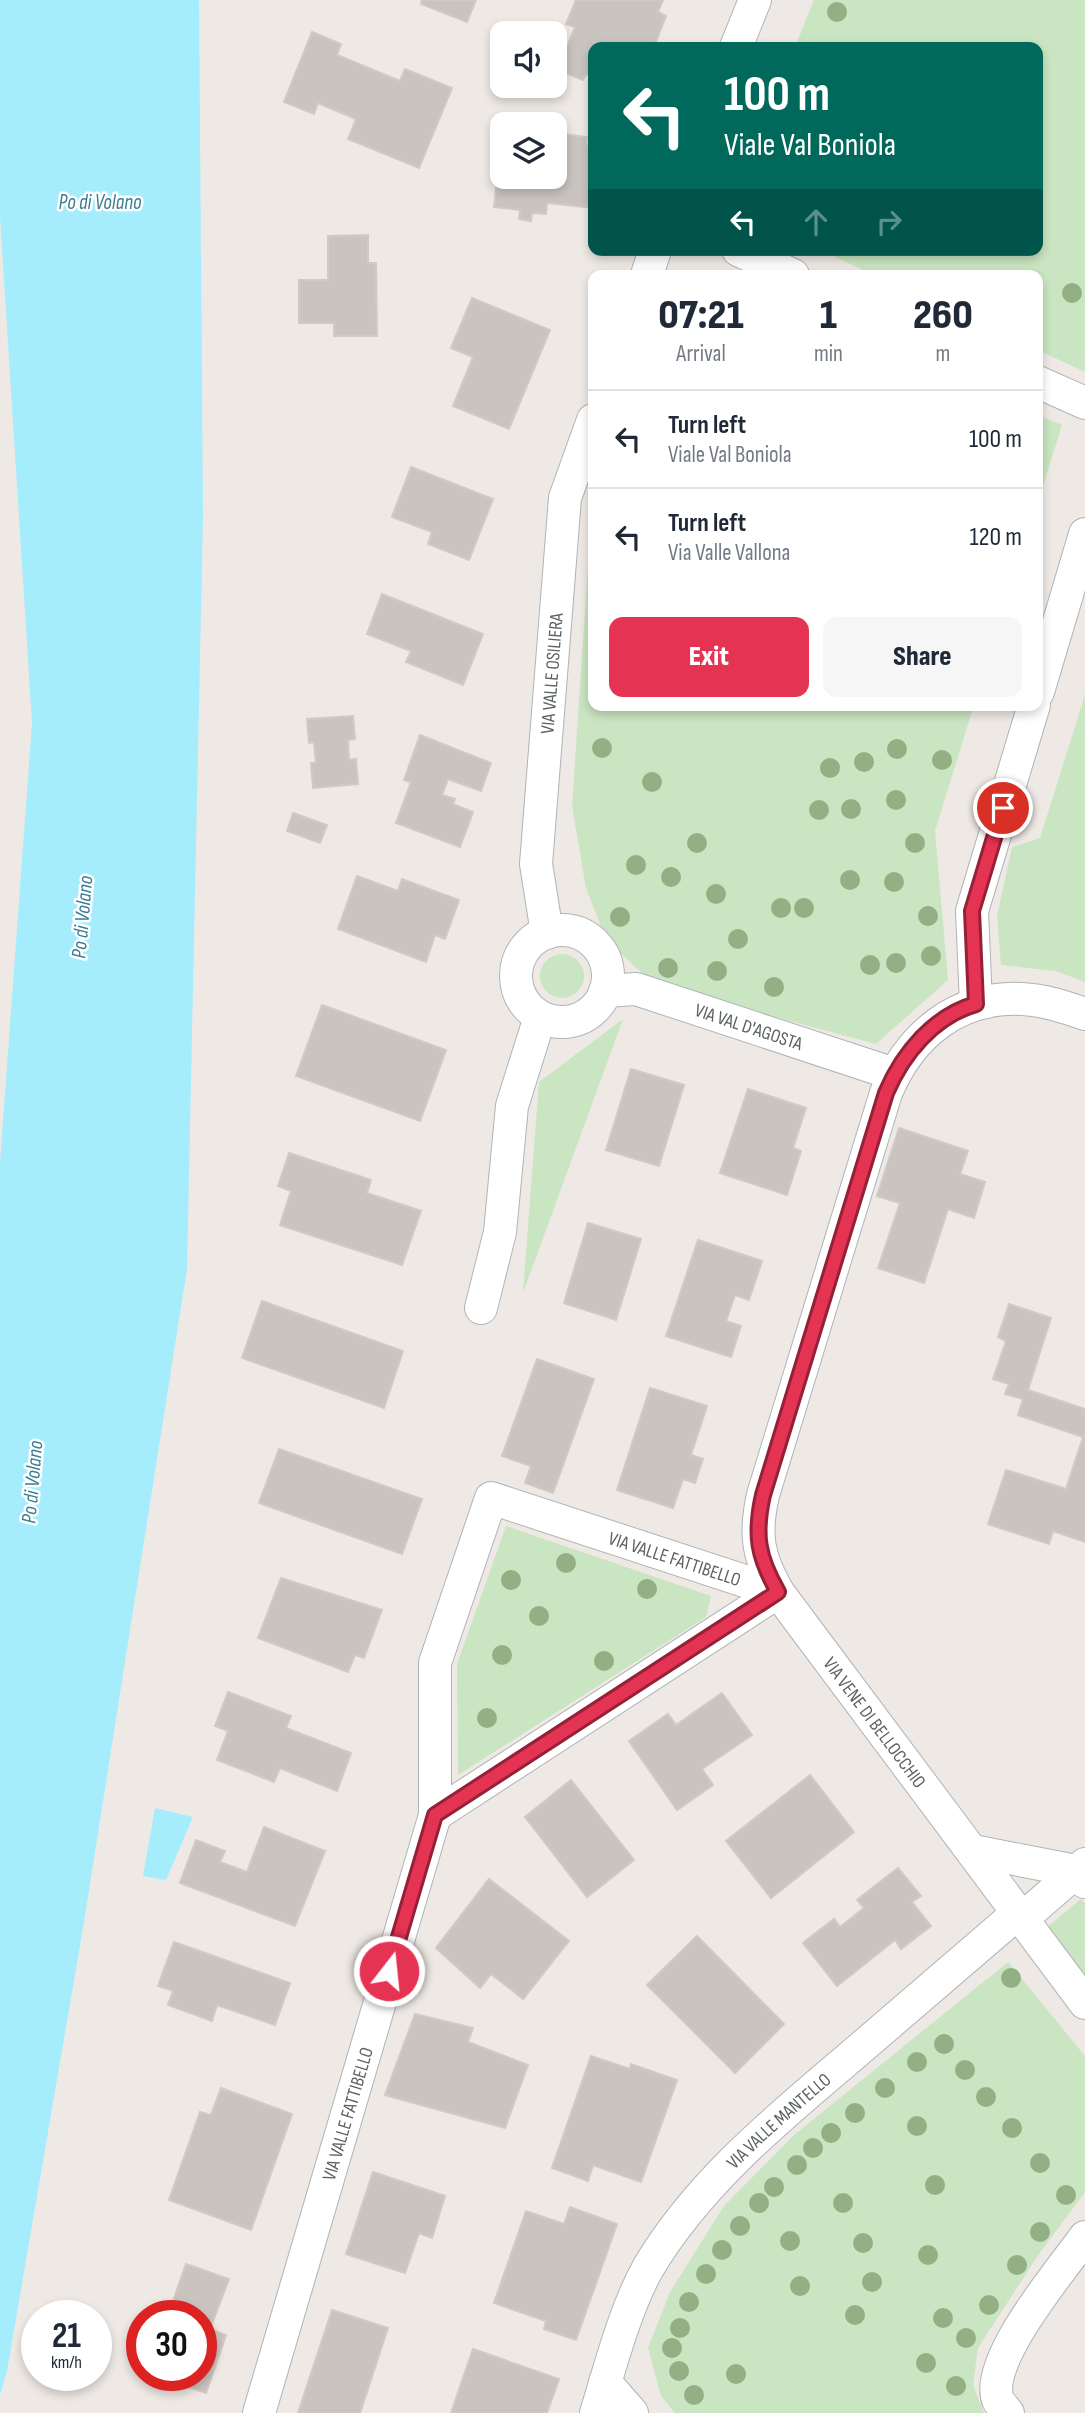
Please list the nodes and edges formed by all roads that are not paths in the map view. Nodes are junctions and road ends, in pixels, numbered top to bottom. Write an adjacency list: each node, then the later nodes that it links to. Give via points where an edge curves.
1 (755, 0): 2 (street)
2 (738, 42)
3 (751, 256): 4 (street)
4 (782, 270)
5 (1043, 384): 6 (street)
6 (1085, 403)
7 (588, 434): 11 (street, VIA VALLE OSILIERA, via 565,498 536,864)
8 (1085, 534): 9 (street)
9 (1043, 675)
10 (1032, 711): 13 (street, via 972,911)
11 (547, 933): 12 (street, via 568,931 588,939 605,961); 15 (street, via 533,940 517,966 520,996)
12 (605, 990): 15 (street, via 598,1005 586,1015 556,1022); 16 (street, VIA VAL D'AGOSTA, via 636,989)
13 (976, 1004): 14 (street, VIA VENE DI BELLOCCHIO, via 1022,999); 16 (street, VIA VENE DI BELLOCCHIO, via 958,1009 939,1023)
14 (1085, 1014)
15 (540, 1017): 17 (street, via 512,1106 500,1232)
16 (894, 1074): 18 (street, VIA VENE DI BELLOCCHIO, via 763,1495 759,1549)
17 (481, 1308)
18 (778, 1592): 19 (street, VIA VALLE FATTIBELLO); 19 (street, VIA VALLE FATTIBELLO, via 491,1498 435,1663); 20 (street, VIA VENE DI BELLOCCHIO)
19 (435, 1815): 26 (street, VIA VALLE FATTIBELLO)
20 (973, 1851): 21 (street); 22 (street, VIA VENE DI BELLOCCHIO)
21 (1082, 1872): 22 (street, VIA VALLE MANTELLO)
22 (1021, 1915): 23 (street, VIA VENE DI BELLOCCHIO); 25 (street, VIA VALLE MANTELLO, via 762,2133 695,2205 647,2271)
23 (1085, 2003)
24 (1085, 2237): 29 (street, via 1003,2355 998,2399)
25 (606, 2382): 27 (street, VIA VALLE MANTELLO); 28 (street)
26 (259, 2413)
27 (596, 2413)
28 (632, 2413)
29 (1008, 2413)

